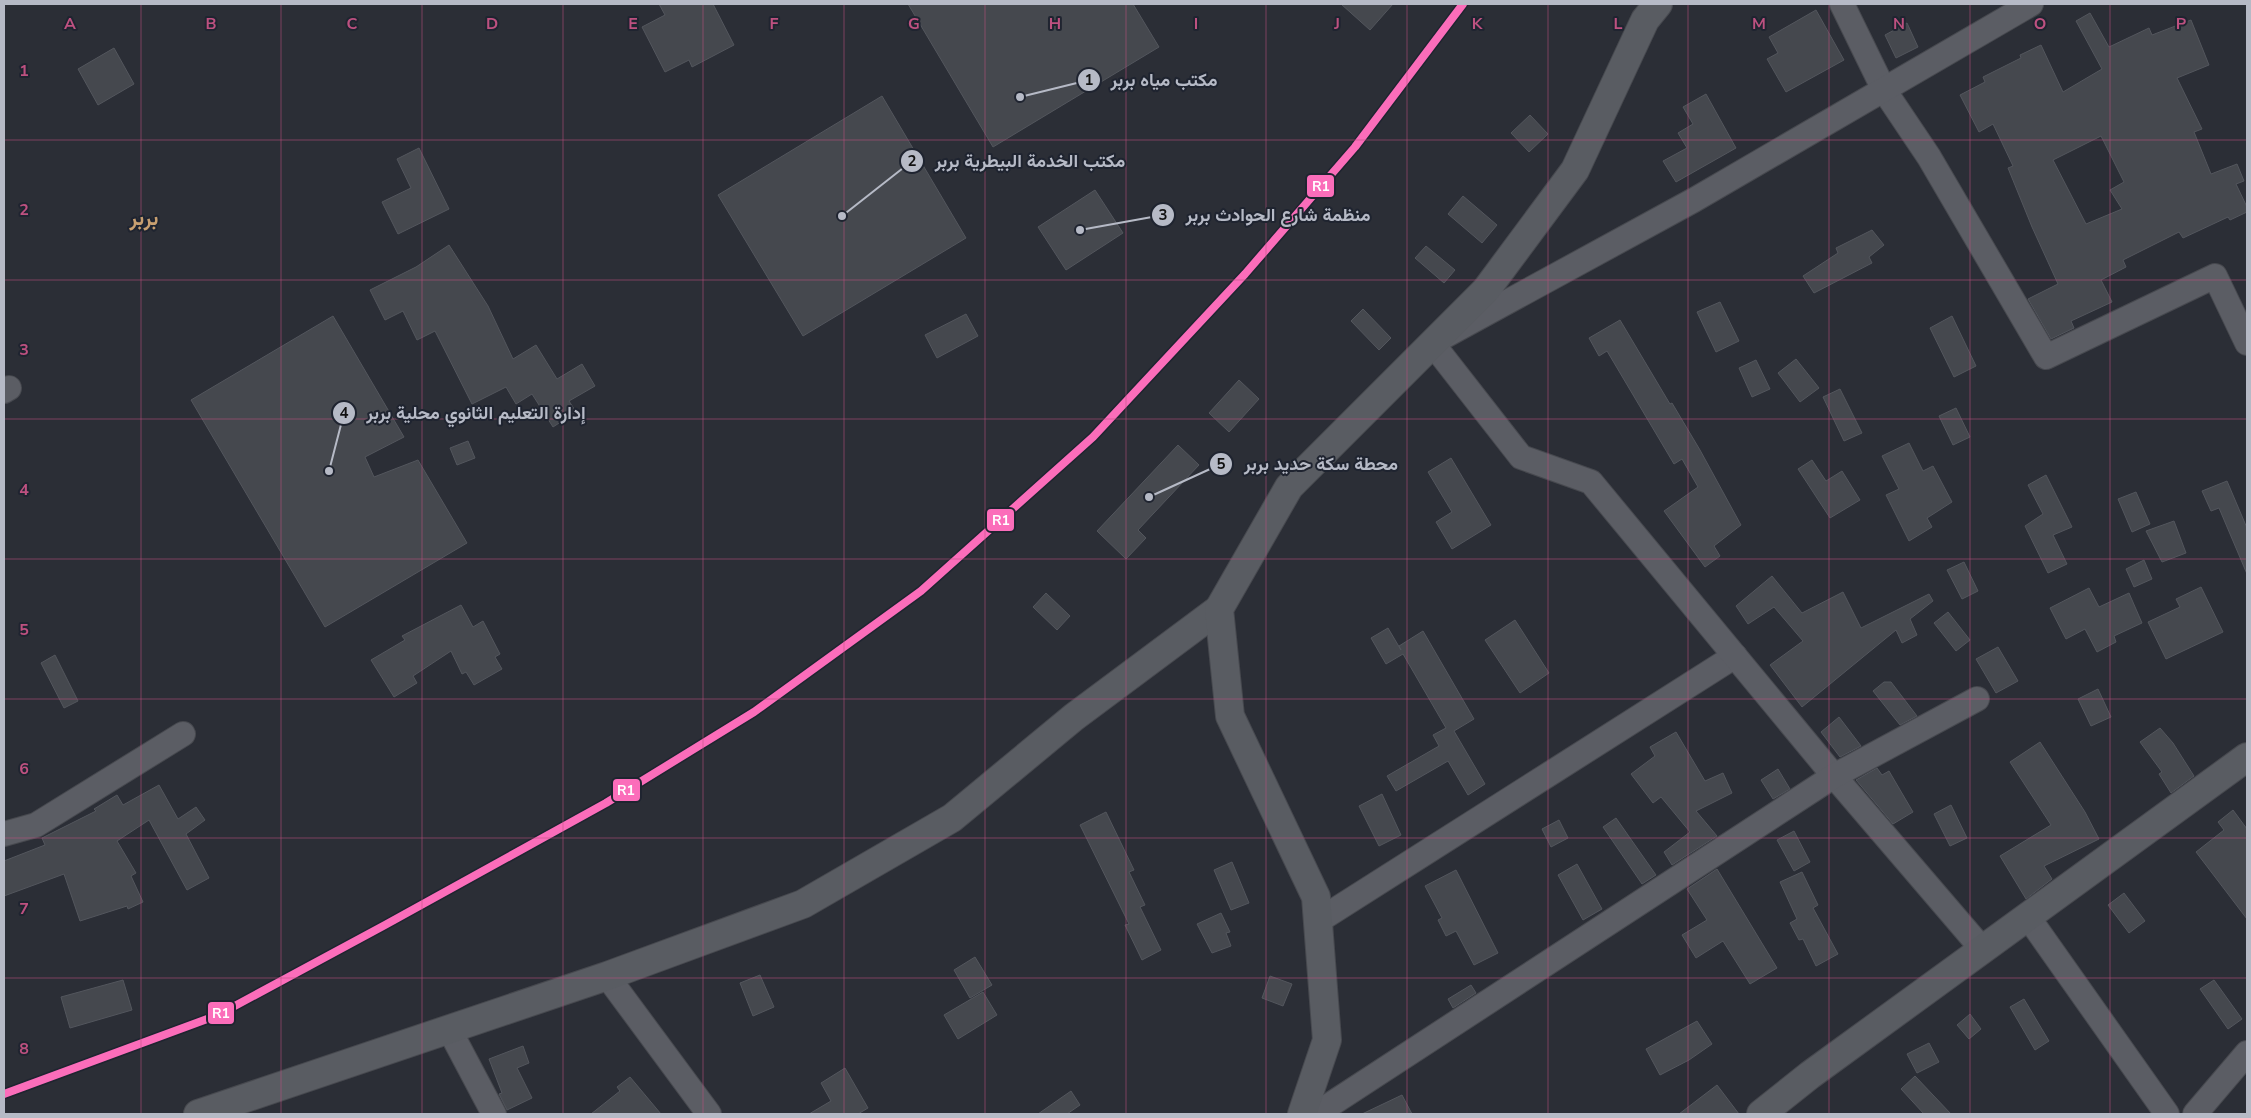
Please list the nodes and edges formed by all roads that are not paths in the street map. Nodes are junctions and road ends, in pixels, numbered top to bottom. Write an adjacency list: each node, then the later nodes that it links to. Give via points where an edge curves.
1 (1658, 4): 6 (street, via 1645,20 1575,170 1486,290)
2 (1842, 4): 4 (street)
3 (2032, 4): 4 (street)
4 (1884, 90): 5 (street, via 1929,157 2046,358 2215,276); 6 (street, via 1694,200)
5 (2247, 343)
6 (1432, 344): 7 (street, via 1289,487); 8 (street, via 1521,457 1590,482)
7 (1219, 609): 15 (street, via 1230,716 1316,897); 17 (street, via 1074,717 952,818 803,904)
8 (1735, 656): 12 (street); 15 (street)
9 (1977, 699): 12 (street)
10 (183, 734): 13 (street, via 36,825)
11 (2247, 757): 14 (street)
12 (1834, 776): 16 (street); 24 (street)
13 (4, 834)
14 (2028, 917): 16 (street); 26 (street)
15 (1318, 921): 23 (street, via 1327,1040)
16 (1983, 950): 25 (street)
17 (607, 976): 18 (street); 22 (street)
18 (449, 1029): 20 (street); 21 (street)
19 (2247, 1053): 27 (street)
20 (206, 1113)
21 (494, 1114)
22 (709, 1114)
23 (1302, 1114)
24 (1316, 1114)
25 (1760, 1114)
26 (2167, 1114)
27 (2195, 1114)

